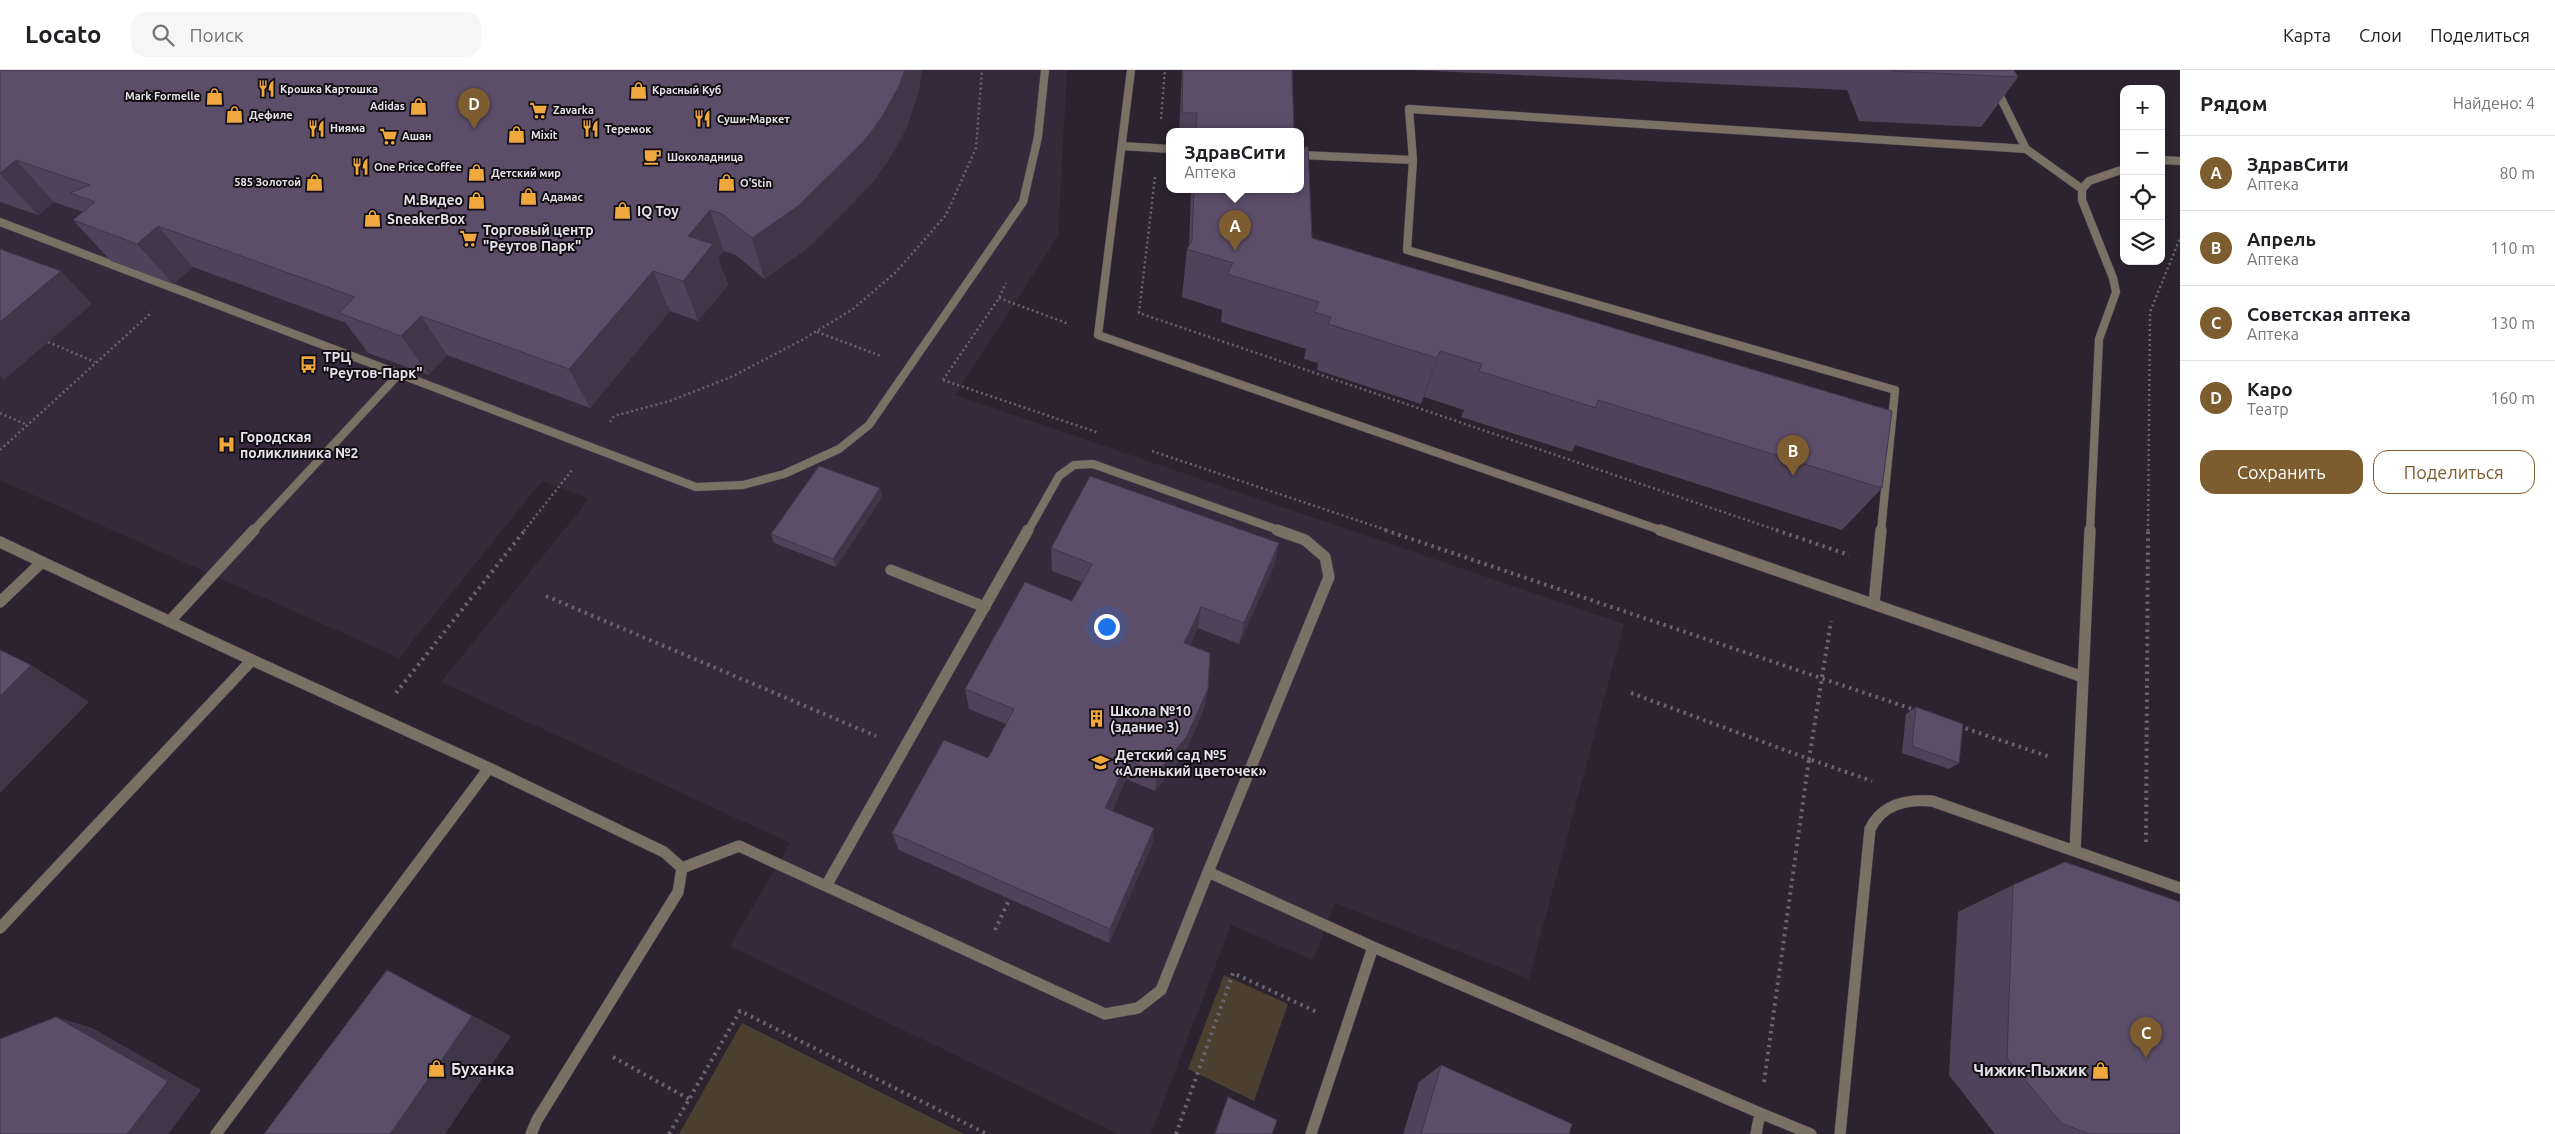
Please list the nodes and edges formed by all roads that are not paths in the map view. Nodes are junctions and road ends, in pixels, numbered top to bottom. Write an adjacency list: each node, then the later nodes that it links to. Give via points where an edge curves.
1 (1045, 70): 14 (lane, via 1032,171 1023,202 869,425 839,449 784,474 743,485 696,488)
2 (1131, 70): 4 (lane)
3 (1987, 70): 6 (lane)
4 (1122, 146): 5 (lane); 19 (lane, via 1098,335)
5 (1166, 149)
6 (2026, 149): 8 (lane, via 1409,109); 12 (lane)
7 (1304, 155): 8 (lane)
8 (1413, 160): 19 (lane, via 1407,250 1895,390)
9 (2165, 160): 10 (lane)
10 (2180, 161)
11 (2120, 170): 12 (lane, via 2089,181)
12 (2082, 190): 23 (lane, via 2082,200 2114,278 2116,292 2100,339)
13 (0, 222): 14 (lane)
14 (399, 374): 21 (lane)
15 (0, 542): 16 (lane)
16 (42, 562): 18 (lane); 21 (lane)
17 (891, 570): 20 (lane)
18 (0, 602)
19 (1874, 604): 23 (lane)
20 (985, 607): 27 (lane, via 1059,476 1074,465 1093,464 1305,540 1325,556 1328,577); 28 (lane)
21 (170, 621): 22 (lane)
22 (252, 660): 24 (lane); 30 (lane)
23 (2083, 677): 25 (lane)
24 (489, 768): 26 (lane, via 664,852); 33 (lane)
25 (2075, 851): 29 (lane); 38 (lane, via 1932,801 1904,801 1881,812 1873,820)
26 (682, 868): 28 (lane, via 739,846); 34 (lane, via 678,892)
27 (1208, 872): 28 (lane, via 1161,990 1138,1008 1104,1014); 31 (lane)
28 (826, 886)
29 (2180, 888)
30 (0, 928)
31 (1373, 947): 32 (lane); 35 (lane)
32 (1760, 1113): 36 (lane); 37 (lane)
33 (216, 1134)
34 (531, 1134)
35 (1311, 1134)
36 (1756, 1134)
37 (1810, 1134)
38 (1840, 1134)

